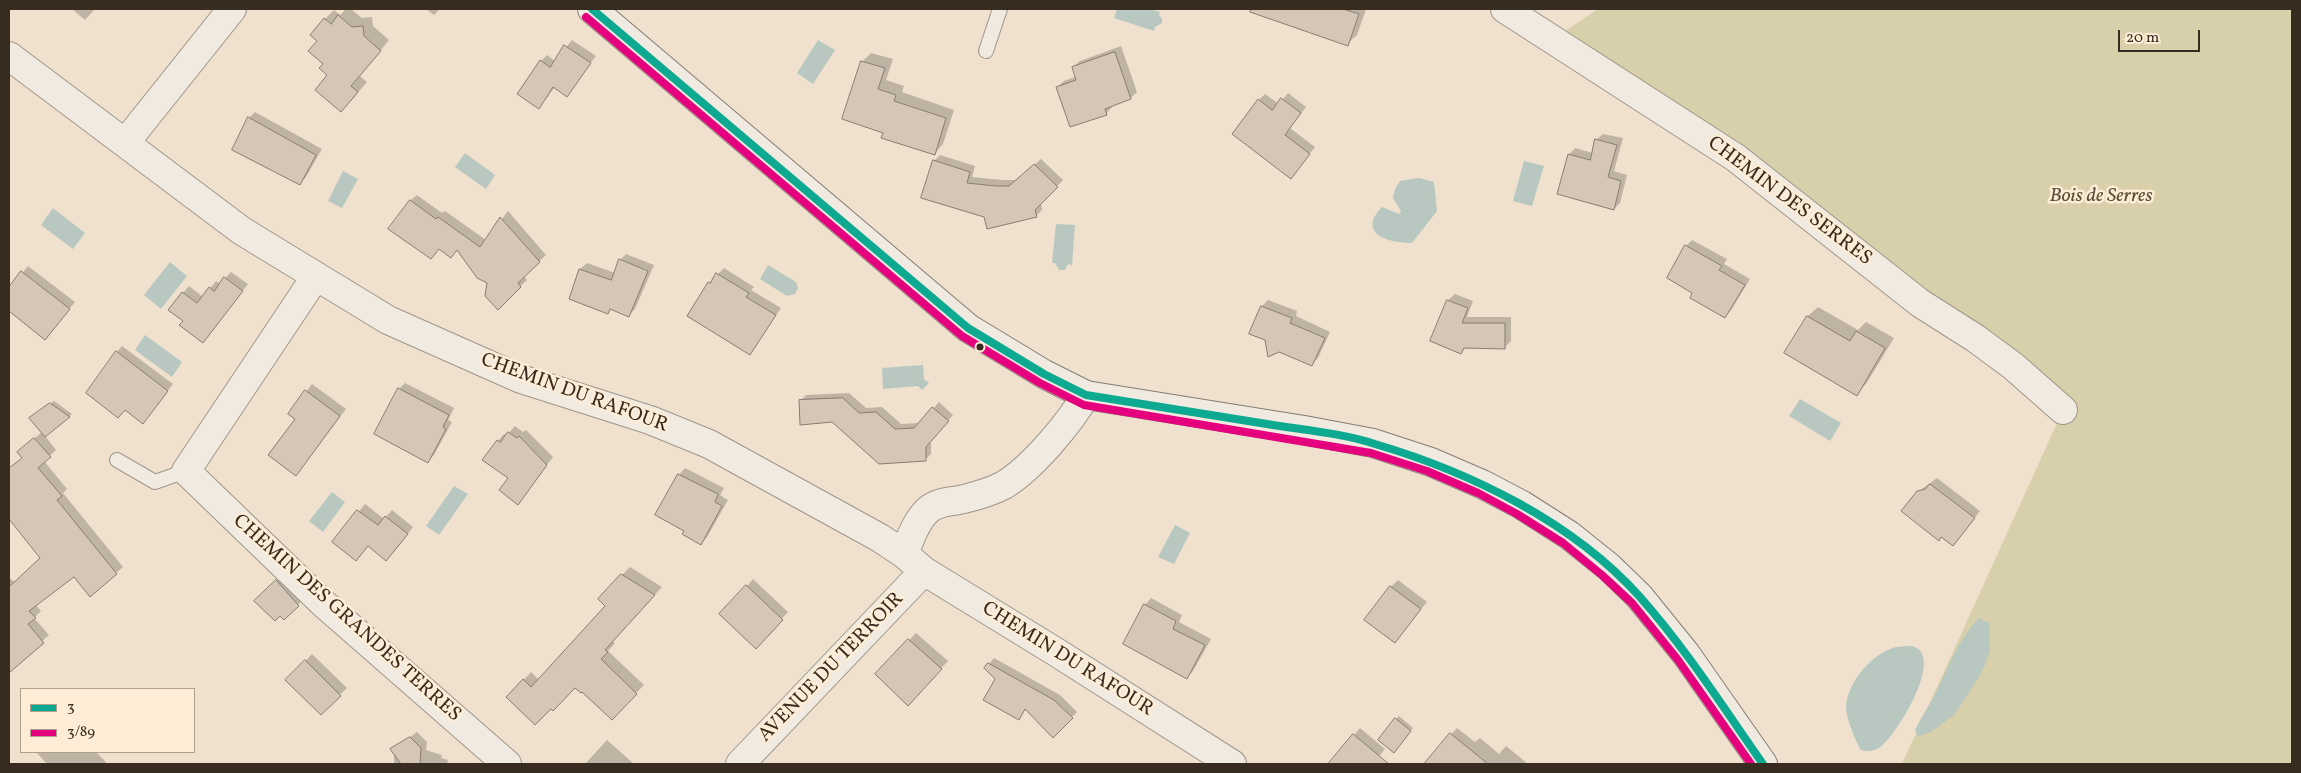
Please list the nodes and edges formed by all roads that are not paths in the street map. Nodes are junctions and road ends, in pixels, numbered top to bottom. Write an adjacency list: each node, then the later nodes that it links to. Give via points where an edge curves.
1 (232, 9): 7 (street)
2 (592, 9): 9 (street, via 968,328)
3 (1000, 9): 5 (lane)
4 (1505, 9): 10 (street, CHEMIN DES SERRES, via 1736,158 1920,303 2012,366)
5 (986, 51)
6 (9, 56): 7 (street, CHEMIN DU RAFOUR)
7 (125, 144): 8 (street, CHEMIN DU RAFOUR, via 242,231)
8 (316, 276): 12 (street); 13 (street, CHEMIN DU RAFOUR, via 388,320 521,379 650,420 709,444 872,534)
9 (1086, 395): 13 (street, via 1077,410 1028,466 1003,485 964,499 944,502 928,510 917,525); 17 (street, via 1373,443 1430,462 1522,505 1569,535 1639,596 1686,654)
10 (2063, 410)
11 (117, 460): 12 (lane, via 155,482)
12 (186, 471): 14 (street, CHEMIN DES GRANDES TERRES, via 324,604)
13 (914, 562): 15 (street, AVENUE DU TERROIR); 16 (street, CHEMIN DU RAFOUR)
14 (507, 764)
15 (740, 764)
16 (1232, 764)
17 (1764, 764)

